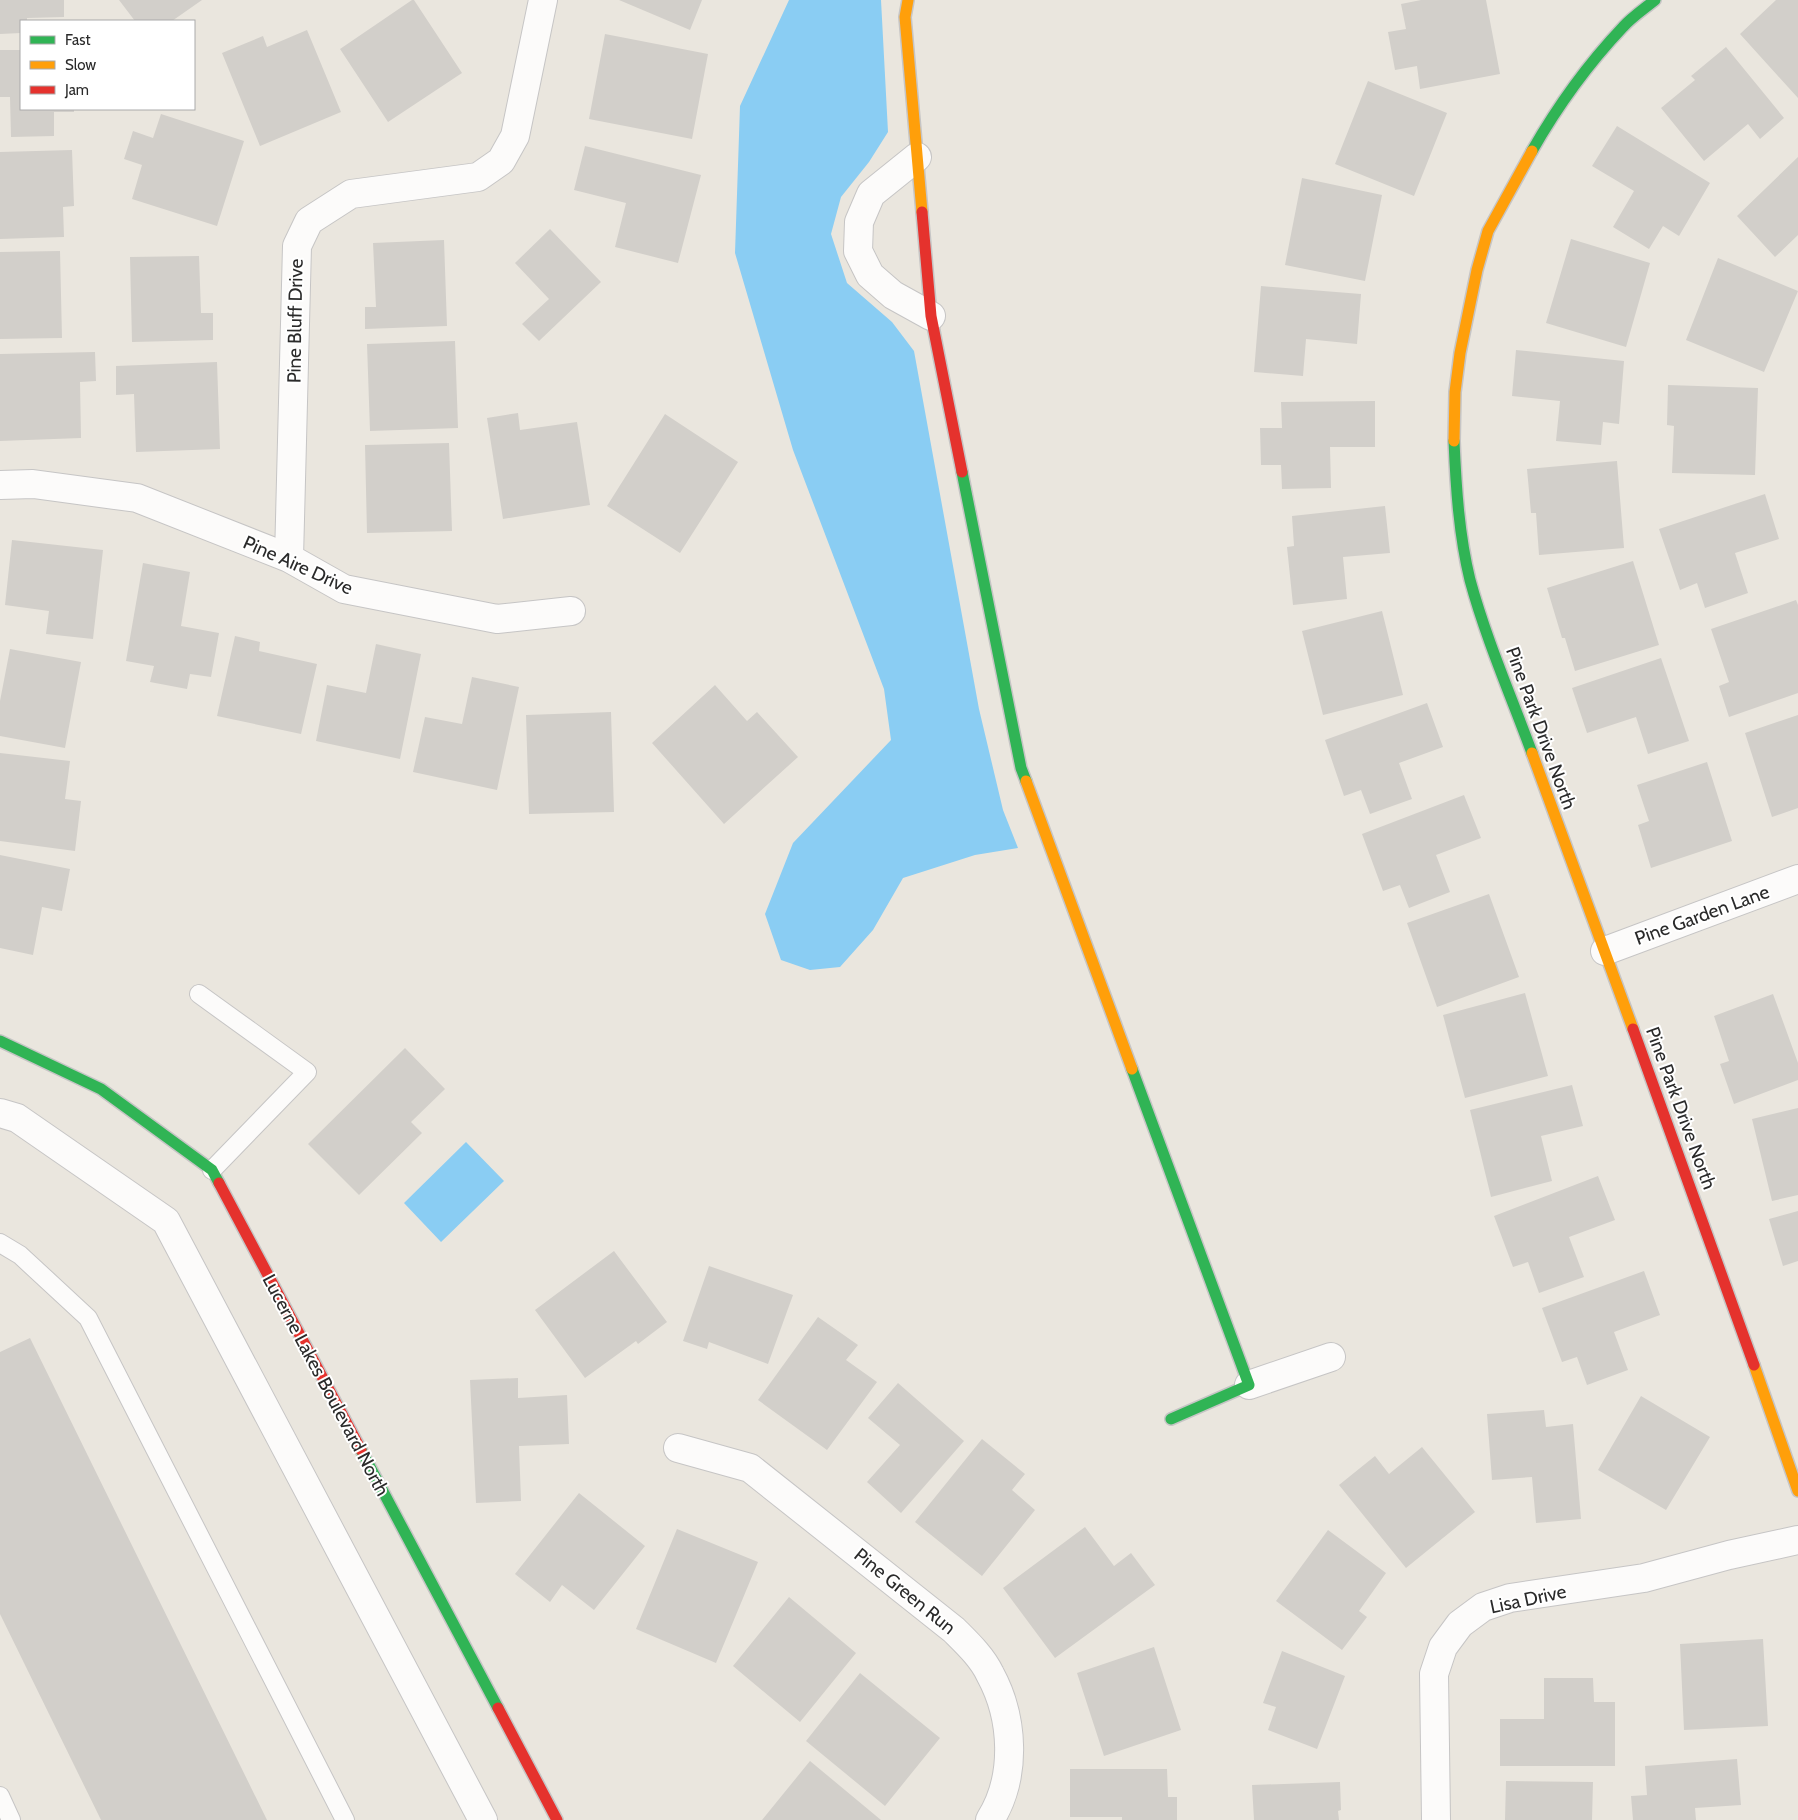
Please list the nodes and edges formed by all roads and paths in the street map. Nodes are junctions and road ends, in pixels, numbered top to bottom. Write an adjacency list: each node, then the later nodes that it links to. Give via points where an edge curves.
1 (542, 0): 7 (street, Pine Bluff Drive, via 515,136 501,161 478,176 351,194 309,221 297,246)
2 (908, 0): 4 (street, via 905,17)
3 (1656, 0): 10 (street, Pine Park Drive North, via 1624,26 1594,60 1546,126 1488,231 1460,353 1453,430 1456,506 1480,614)
4 (917, 157): 5 (street); 5 (street, via 871,194 859,222 858,251 870,275 893,295)
5 (931, 316): 17 (street, via 1021,768)
6 (0, 485): 7 (street, Pine Aire Drive, via 33,484 137,498)
7 (289, 558): 8 (street, Pine Aire Drive, via 344,589 497,619)
8 (571, 610)
9 (1798, 879): 10 (street, Pine Garden Lane)
10 (1606, 951): 20 (street, Pine Park Drive North)
11 (200, 994): 14 (lane, via 307,1072)
12 (0, 1041): 14 (street, Lucerne Lakes Boulevard North, via 101,1089)
13 (0, 1112): 25 (street, via 17,1118 166,1222)
14 (212, 1170): 26 (street, Lucerne Lakes Boulevard North)
15 (0, 1243): 24 (lane, via 20,1254 88,1318)
16 (1331, 1357): 17 (street)
17 (1249, 1385): 18 (street)
18 (1171, 1419)
19 (678, 1448): 27 (street, Pine Green Run, via 750,1468 954,1630 974,1650 990,1673 1008,1726 1005,1782)
20 (1798, 1491)
21 (1798, 1540): 28 (street, Lisa Drive, via 1644,1578 1510,1598 1483,1607 1460,1624 1443,1647 1434,1674)
22 (0, 1796): 23 (lane)
23 (11, 1820)
24 (345, 1820)
25 (484, 1820)
26 (557, 1820)
27 (990, 1820)
28 (1436, 1820)

